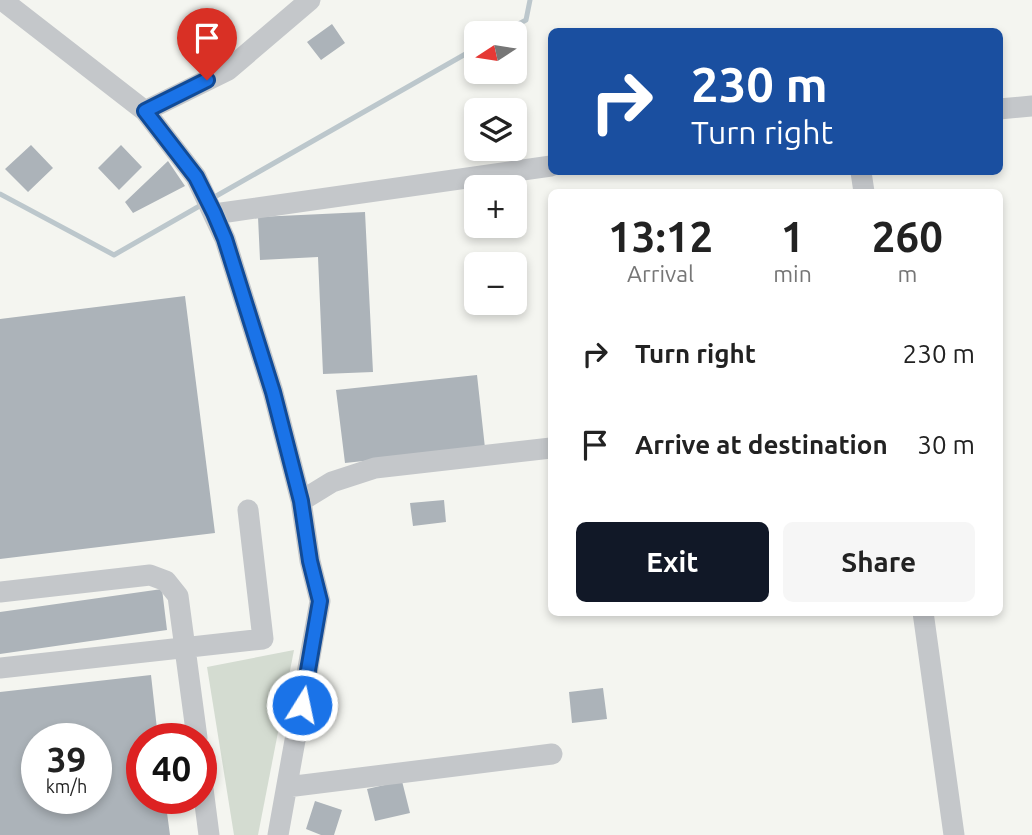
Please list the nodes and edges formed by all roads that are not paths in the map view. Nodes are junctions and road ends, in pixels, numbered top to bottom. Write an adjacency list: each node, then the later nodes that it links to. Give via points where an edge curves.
1 (2, 0): 5 (street)
2 (310, 0): 5 (street, via 228,70)
3 (1032, 106): 4 (street)
4 (1003, 109)
5 (145, 111): 7 (street, via 196,177)
6 (548, 166): 7 (street)
7 (214, 213): 9 (street, via 273,392)
8 (548, 448): 9 (street, via 375,468 332,482)
9 (301, 501): 17 (street, via 320,601)
10 (248, 510): 13 (street, via 263,639)
11 (0, 592): 13 (street, via 150,575 166,581 178,596)
12 (924, 616): 21 (street)
13 (184, 647): 14 (street); 15 (street)
14 (0, 668)
15 (195, 723)
16 (552, 754): 17 (street)
17 (287, 787): 20 (street)
18 (206, 814): 19 (street)
19 (209, 835)
20 (278, 835)
21 (954, 835)

